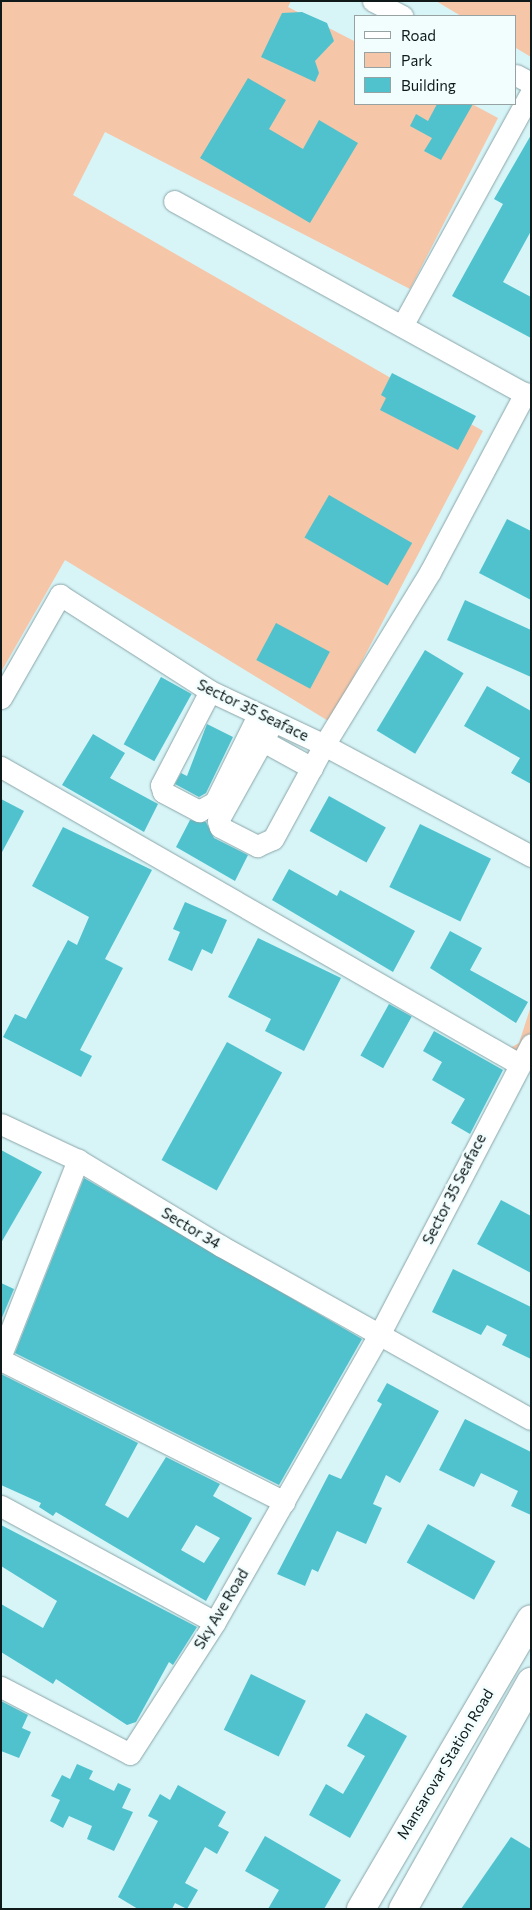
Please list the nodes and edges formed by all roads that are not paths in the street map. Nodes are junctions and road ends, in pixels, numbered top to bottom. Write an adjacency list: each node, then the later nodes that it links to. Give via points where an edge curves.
1 (373, 1): 2 (street)
2 (400, 15)
3 (517, 76): 4 (street)
4 (531, 83)
5 (531, 92): 7 (street)
6 (174, 201): 7 (street)
7 (402, 326): 8 (street)
8 (528, 395): 13 (street, via 430,572)
9 (210, 691): 10 (street, Sector 35 Seaface, via 60,595); 11 (street, Sector 35 Seaface); 11 (street, via 161,784 162,792 199,811 215,802)
10 (1, 698)
11 (266, 719): 12 (street); 13 (street, Sector 35 Seaface)
12 (263, 741): 15 (street); 15 (street, via 218,821 220,826 257,846 266,844 273,839)
13 (324, 745): 15 (street); 16 (street, Sector 35 Seaface)
14 (1, 767): 18 (street)
15 (312, 768)
16 (531, 856)
17 (531, 1044): 18 (street, Sector 35 Seaface)
18 (519, 1064): 21 (street, Sector 35 Seaface)
19 (1, 1124): 20 (street, Sector 34)
20 (78, 1160): 21 (street, Sector 34); 22 (street)
21 (379, 1335): 24 (street, Sector 34); 25 (street, Sky Ave Road)
22 (1, 1355)
23 (1, 1360): 25 (street)
24 (531, 1419)
25 (284, 1502): 28 (street, Sky Ave Road)
26 (1, 1506): 28 (street)
27 (531, 1619): 31 (main road, Mansarovar Station Road)
28 (215, 1622): 30 (street, Sky Ave Road, via 130,1754)
29 (531, 1682): 32 (main road)
30 (1, 1687)
31 (377, 1877): 32 (main road); 33 (main road, Mansarovar Station Road)
32 (406, 1902)
33 (361, 1909)

